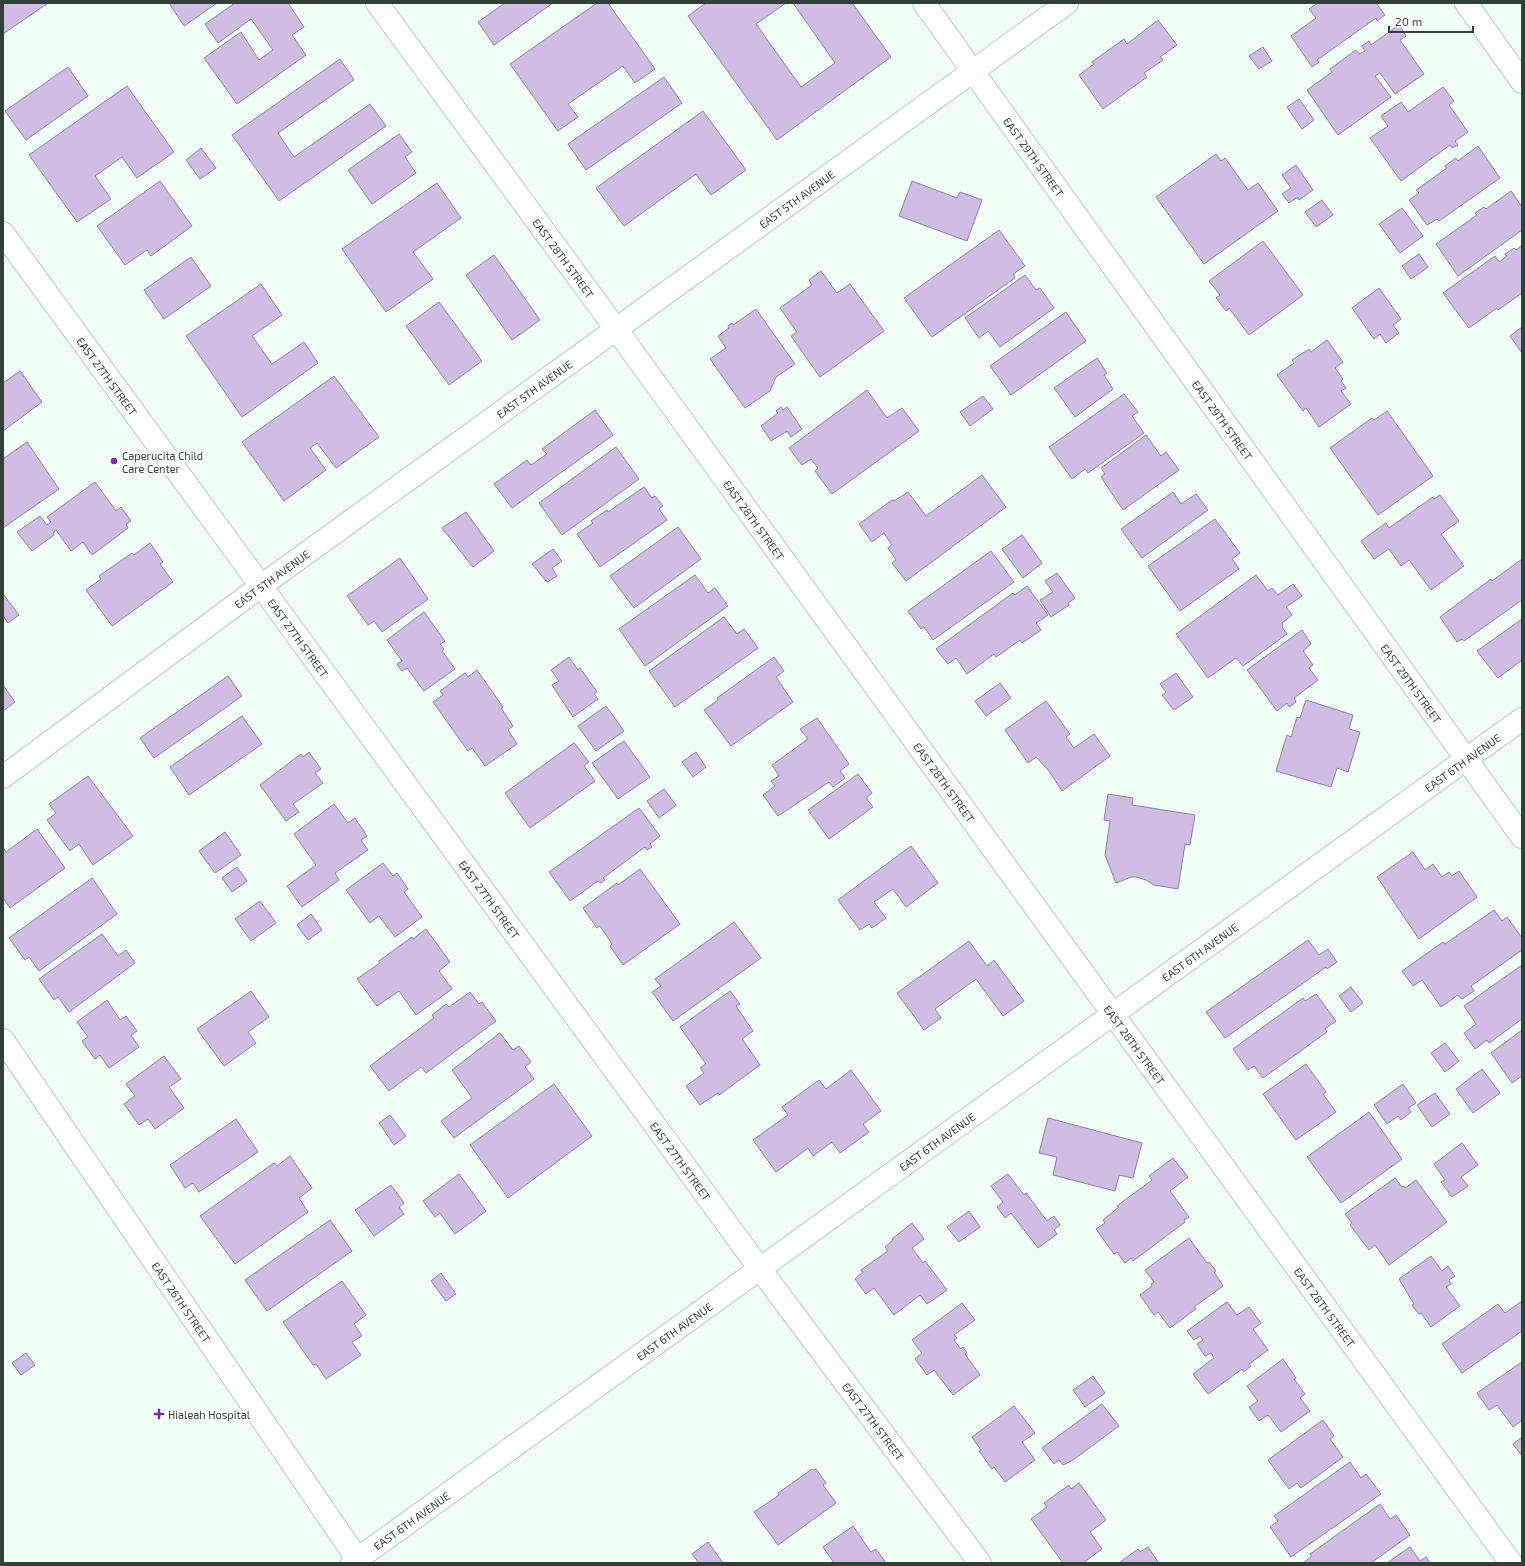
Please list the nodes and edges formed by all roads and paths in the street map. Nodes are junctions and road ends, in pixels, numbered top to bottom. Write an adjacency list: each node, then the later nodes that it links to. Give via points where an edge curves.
1 (377, 3): 8 (street, EAST 28TH STREET)
2 (924, 3): 5 (street, EAST 29TH STREET)
3 (1067, 3): 5 (street, EAST 5TH AVENUE)
4 (1466, 3): 6 (street)
5 (972, 71): 8 (street, EAST 5TH AVENUE); 11 (street, EAST 29TH STREET)
6 (1522, 82)
7 (3, 233): 9 (street, EAST 27TH STREET)
8 (616, 329): 9 (street, EAST 5TH AVENUE); 14 (street, EAST 28TH STREET)
9 (261, 586): 12 (street, EAST 5TH AVENUE); 16 (street, EAST 27TH STREET)
10 (1522, 719): 11 (street, EAST 6TH AVENUE)
11 (1466, 759): 13 (street, EAST 29TH STREET); 14 (street, EAST 6TH AVENUE)
12 (3, 777)
13 (1522, 837)
14 (1113, 1014): 16 (street, EAST 6TH AVENUE); 19 (street, EAST 28TH STREET)
15 (3, 1040): 17 (street, EAST 26TH STREET)
16 (760, 1268): 17 (street, EAST 6TH AVENUE); 18 (street, EAST 27TH STREET)
17 (356, 1562)
18 (980, 1563)
19 (1511, 1563)

